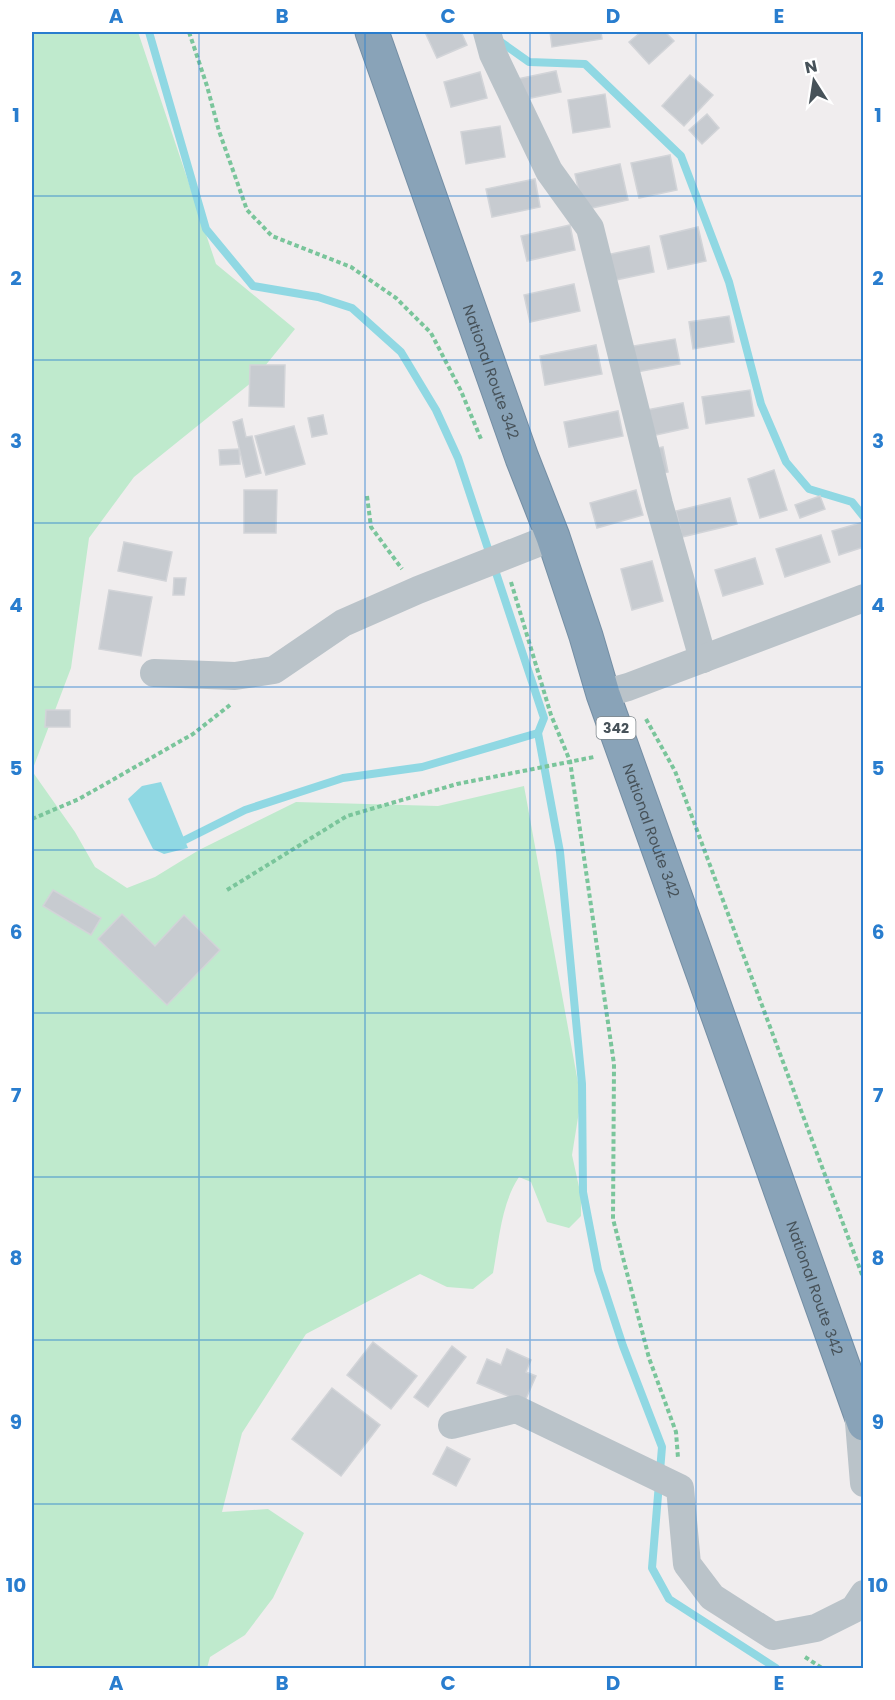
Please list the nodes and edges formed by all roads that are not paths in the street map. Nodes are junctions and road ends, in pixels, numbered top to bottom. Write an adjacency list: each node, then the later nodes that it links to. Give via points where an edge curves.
1 (372, 32): 3 (highway, National Route 342 / 342)
2 (487, 32): 5 (street, via 493,54 549,171 590,228 656,492)
3 (553, 537): 6 (street, via 343,623 274,670 235,676); 7 (highway, National Route 342 / 342, via 586,636)
4 (864, 598): 5 (street)
5 (703, 659): 7 (street)
6 (154, 673)
7 (615, 690): 8 (highway, National Route 342 / 342, via 625,753)
8 (862, 1415): 10 (street)
9 (452, 1425): 11 (street, via 516,1409 680,1488 687,1564 712,1597 773,1636 816,1628 854,1609)
10 (864, 1483)
11 (864, 1594)

